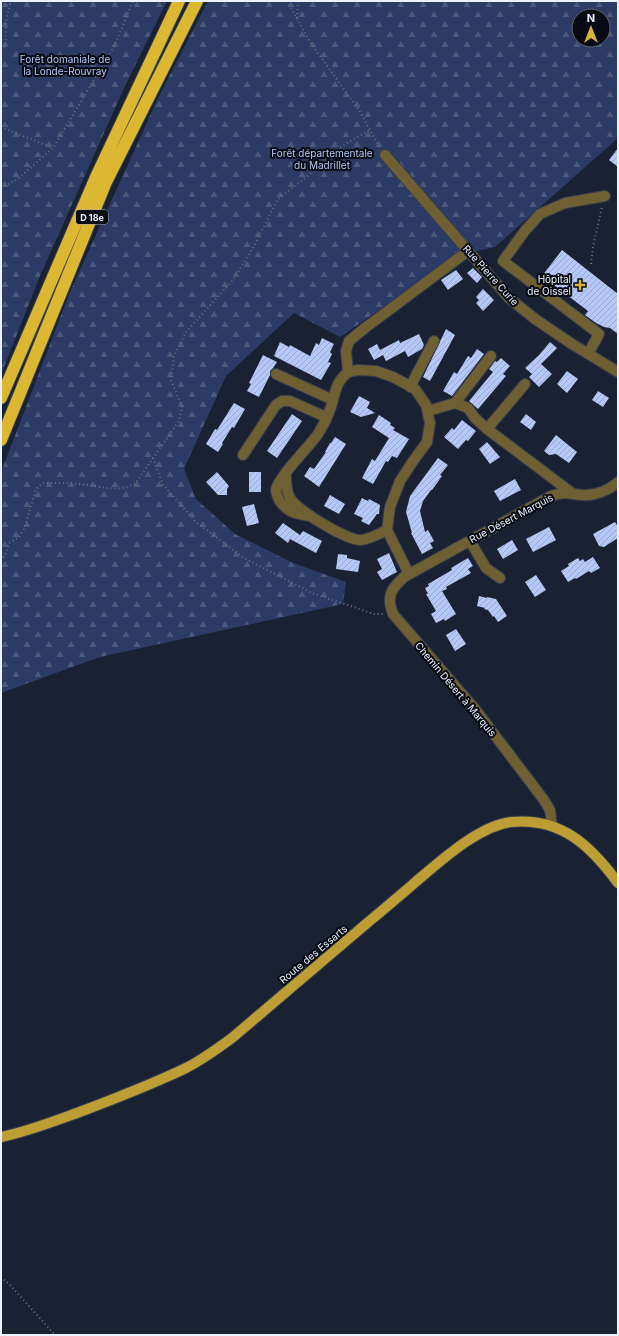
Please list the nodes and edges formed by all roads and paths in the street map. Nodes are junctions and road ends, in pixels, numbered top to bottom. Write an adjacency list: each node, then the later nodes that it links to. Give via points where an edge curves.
1 (11, 1): 8 (path, via 5,33 6,46)
2 (133, 1): 11 (path, via 115,45)
3 (179, 1): 27 (highway, D 18e, via 96,177)
4 (197, 1): 33 (highway, D 18e, via 106,182)
5 (287, 1): 7 (path)
6 (298, 1): 7 (path)
7 (297, 20): 10 (path)
8 (1, 50)
9 (1, 127): 11 (path)
10 (370, 130): 12 (path); 35 (path, via 342,146 278,199 234,279 186,332 174,356 171,380 182,407 179,421)
11 (53, 148): 13 (path, via 18,179)
12 (384, 155): 15 (street, Rue Pierre Curie)
13 (1, 188)
14 (605, 196): 16 (path); 20 (street, via 565,203 540,214 503,261 599,334)
15 (468, 251): 20 (street, Rue Pierre Curie, via 509,298 535,320); 22 (street, via 350,341 346,351)
16 (590, 264)
17 (1, 285): 18 (path)
18 (1, 291)
19 (434, 341): 26 (street)
20 (588, 354): 23 (street, Rue Pierre Curie)
21 (490, 356): 29 (street)
22 (348, 372): 26 (street, via 376,371); 28 (street, via 340,379)
23 (618, 372)
24 (276, 374): 28 (street)
25 (526, 384): 32 (street)
26 (410, 387): 30 (street, via 415,389)
27 (1, 398)
28 (333, 400): 31 (street)
29 (455, 403): 30 (street); 32 (street, via 468,408)
30 (428, 411): 38 (street, via 430,423 427,442 400,481 390,507)
31 (326, 417): 34 (street, via 290,401 282,401 276,405); 38 (street, via 317,435 286,474 290,499 309,516 360,540)
32 (487, 429): 37 (street)
33 (1, 440)
34 (243, 455)
35 (153, 458): 40 (path, via 135,484 125,488 43,483 36,489 24,528 19,537 9,543); 43 (path, via 163,485 196,522 244,558 312,593 374,614)
36 (618, 482): 37 (street, Rue Désert Marquis, via 594,494)
37 (572, 493): 39 (street, Rue Désert Marquis, via 562,492 551,496)
38 (387, 530): 41 (street)
39 (470, 541): 41 (street, Rue Désert Marquis); 42 (street, via 486,568)
40 (1, 561)
41 (409, 574): 43 (street, via 395,585 390,593 389,604)
42 (500, 578)
43 (392, 614): 44 (street, Chemin Désert à Marquis, via 475,709 544,800 550,810)
44 (552, 826): 45 (main road, Route des Essarts, via 578,839 590,849); 46 (main road, Route des Essarts, via 540,822 510,822 480,833 463,844 232,1038 186,1068 45,1125)
45 (618, 883)
46 (1, 1137)
47 (1, 1277): 48 (path)
48 (55, 1335)

